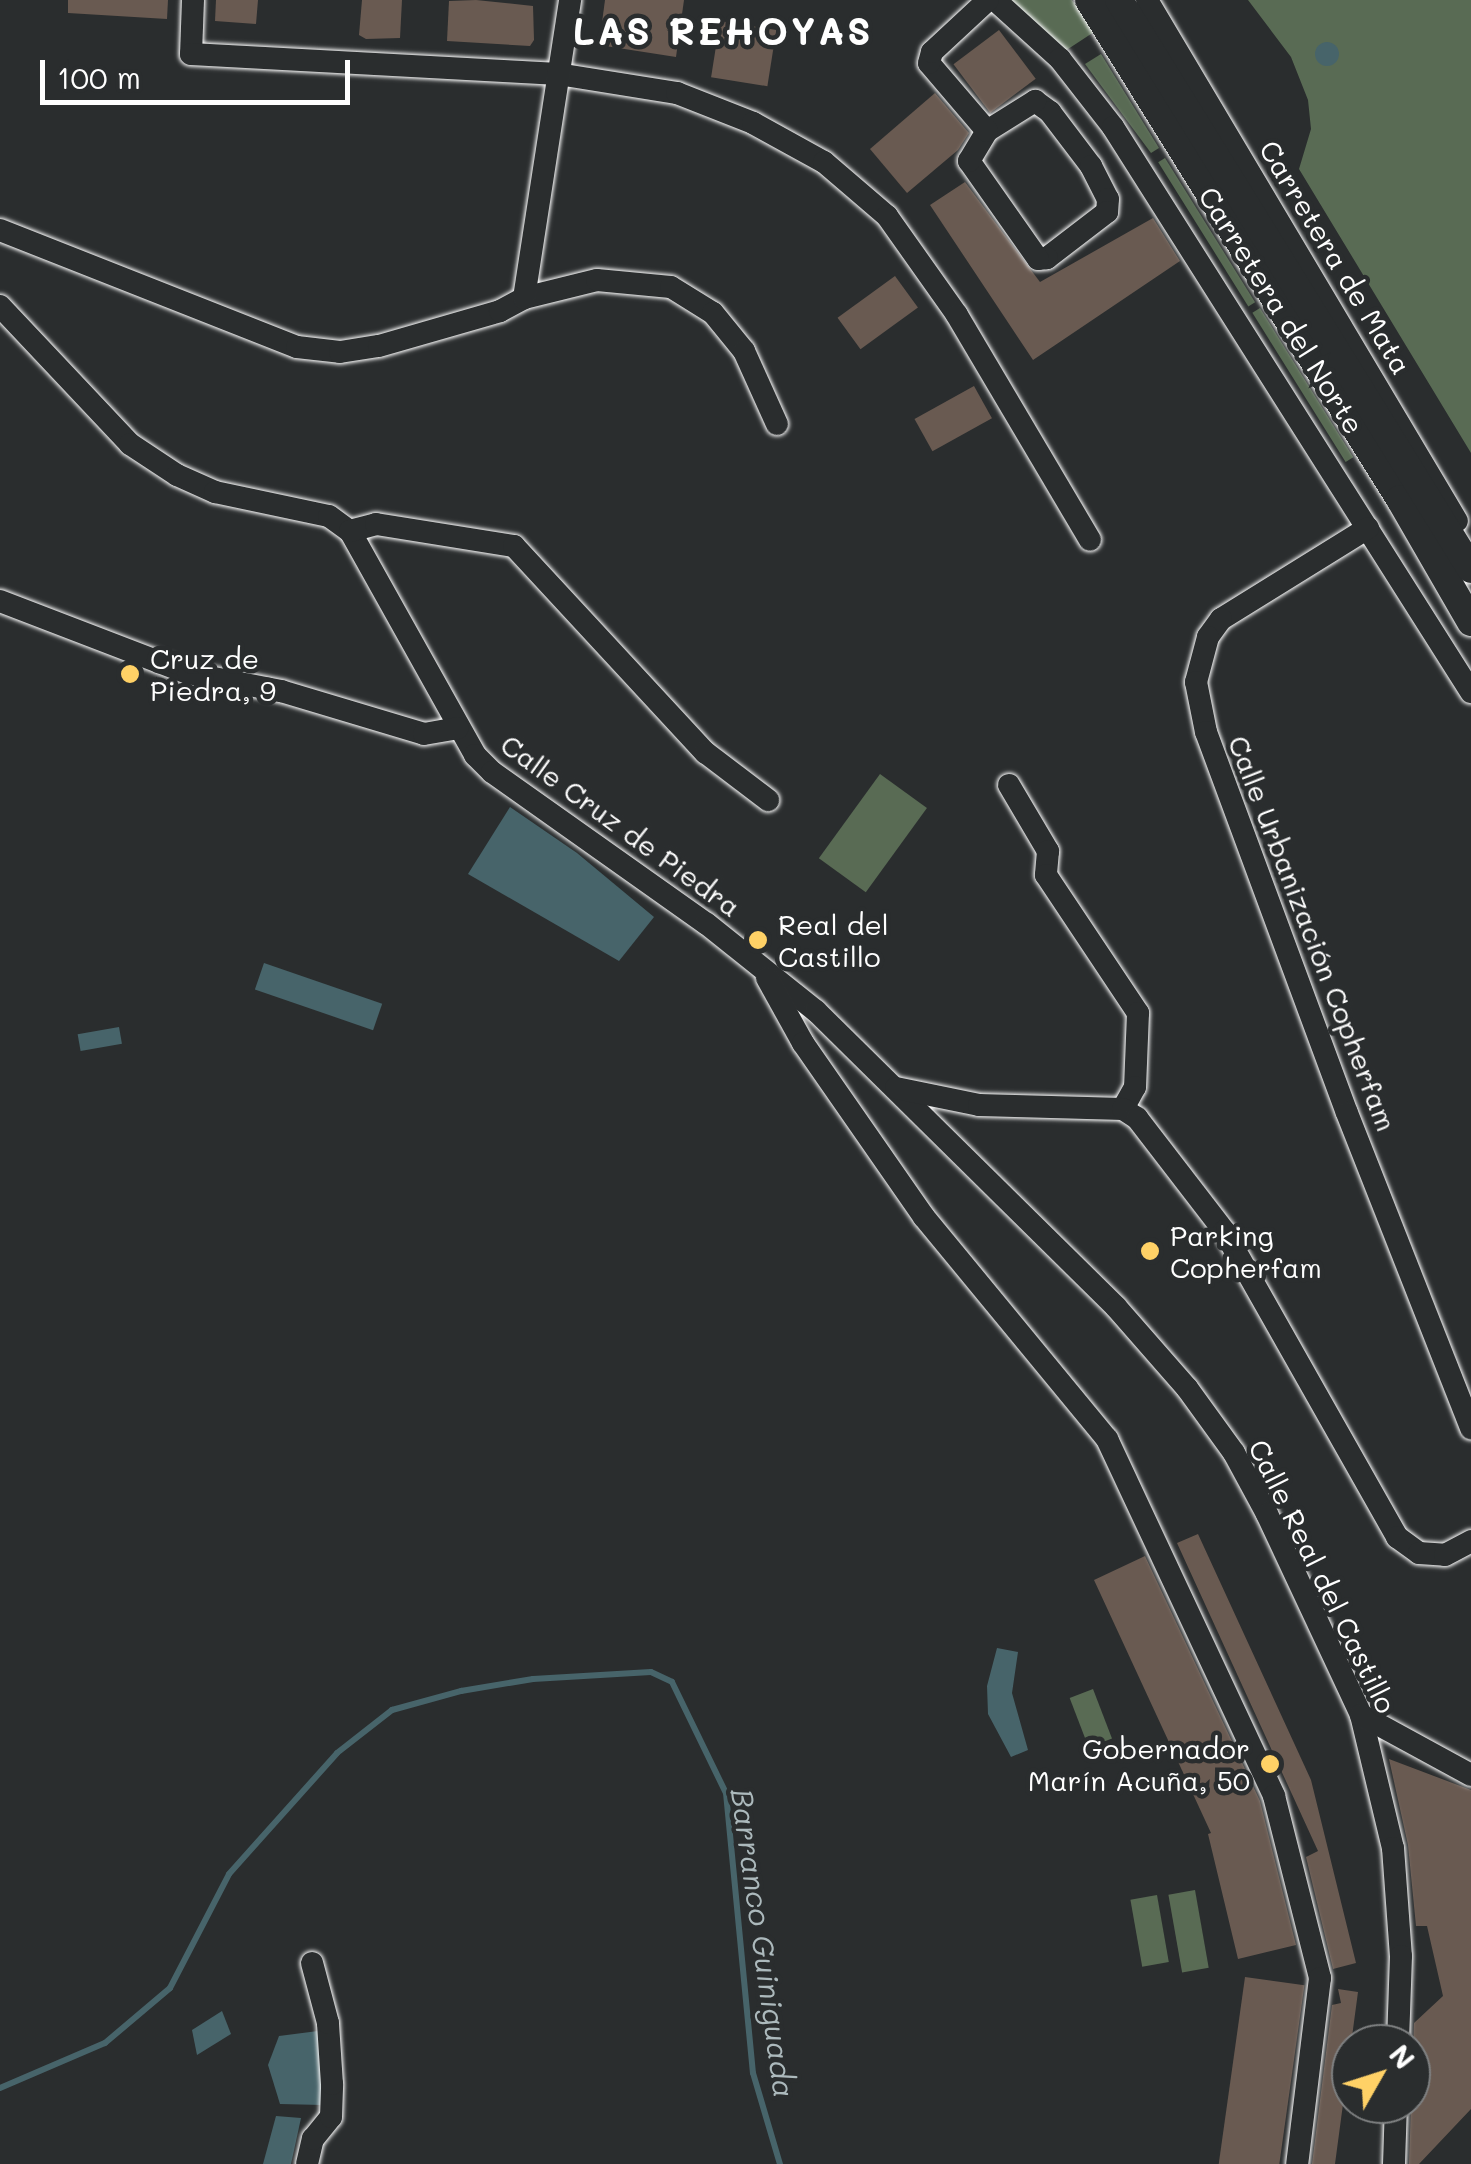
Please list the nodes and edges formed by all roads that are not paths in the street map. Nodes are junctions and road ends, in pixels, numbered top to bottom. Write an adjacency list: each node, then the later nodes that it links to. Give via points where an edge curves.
1 (193, 0): 7 (street, via 191,54)
2 (570, 0): 7 (street)
3 (992, 0): 8 (street, via 928,62); 13 (street, via 1060,59 1113,128)
4 (1088, 0): 19 (street, Carretera del Norte)
5 (1119, 0): 17 (street, Carretera del Norte)
6 (1147, 0): 16 (street, Carretera de Mata)
7 (558, 74): 10 (street); 15 (street, via 677,93 753,123 824,162 874,206 957,315)
8 (988, 131): 8 (street, via 1035,101 1105,186 1108,212 1038,259 969,161)
9 (0, 230): 10 (street, via 297,347 340,352 379,346)
10 (524, 298): 12 (street, via 597,280 671,287 714,313 744,351)
11 (0, 306): 14 (street, via 130,444 178,475 214,492 329,516)
12 (777, 424)
13 (1368, 528): 20 (street); 27 (street, Calle Urbanización Copherfam, via 1221,619 1208,637 1196,682 1212,750)
14 (350, 531): 21 (street, Calle Cruz de Piedra); 23 (street, via 376,524 514,546 706,753)
15 (1090, 540)
16 (1471, 546)
17 (1471, 569)
18 (0, 601): 21 (street, via 188,673 280,691 424,734)
19 (1471, 622)
20 (1471, 692)
21 (458, 728): 24 (street, Calle Cruz de Piedra, via 492,772)
22 (1009, 784): 26 (street, via 1048,851 1046,875 1138,1013 1135,1087)
23 (768, 800)
24 (758, 962): 25 (street, Calle Real del Castillo); 35 (street, via 803,1043 924,1217 1107,1439 1274,1796 1320,1978)
25 (896, 1088): 26 (street, via 979,1105); 29 (street, Calle Real del Castillo, via 1116,1307 1187,1388 1250,1484)
26 (1123, 1109): 28 (street, via 1138,1118 1224,1231 1397,1537 1419,1553 1445,1555)
27 (1471, 1428)
28 (1471, 1541)
29 (1361, 1715): 30 (street); 32 (street, Calle Real del Castillo, via 1392,1848)
30 (1471, 1775)
31 (312, 1963): 34 (street, via 328,2024 332,2084 331,2117 313,2139)
32 (1399, 2024)
33 (1395, 2124): 36 (street)
34 (307, 2164)
35 (1297, 2164)
36 (1394, 2164)

